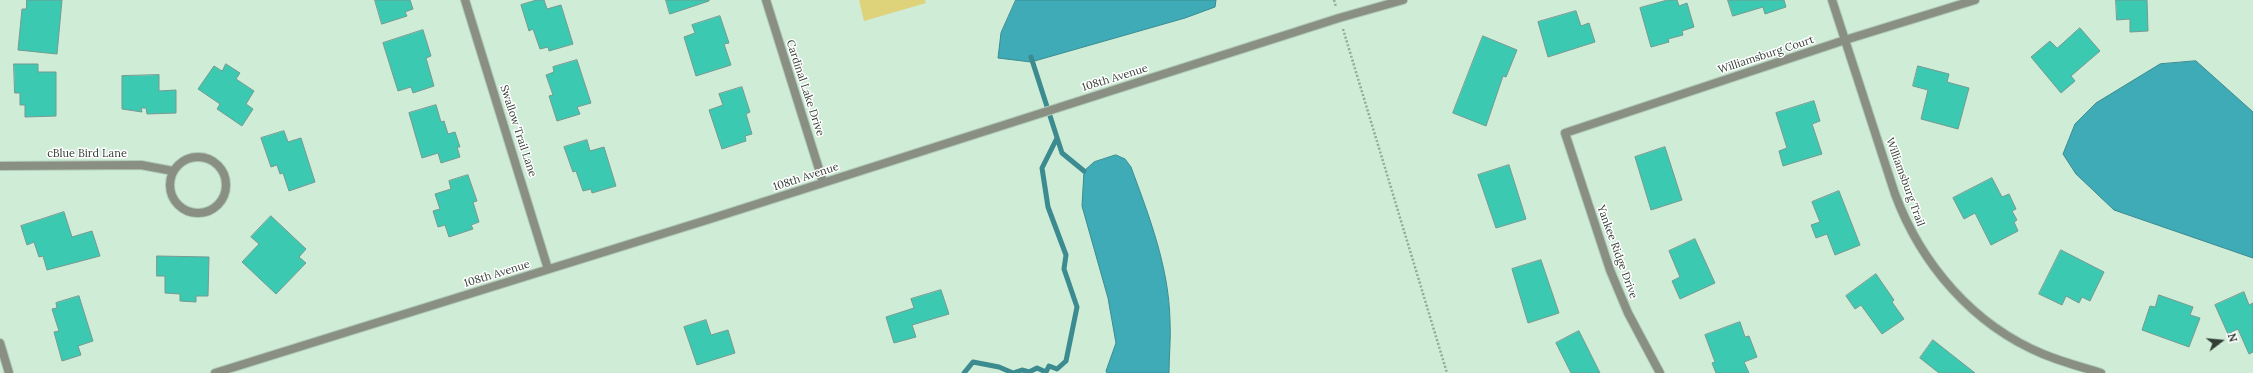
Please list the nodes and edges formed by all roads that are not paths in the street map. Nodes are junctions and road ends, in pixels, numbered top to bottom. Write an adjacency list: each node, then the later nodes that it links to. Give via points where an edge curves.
1 (465, 0): 11 (street, Swallow Trail Lane)
2 (766, 0): 10 (street, Cardinal Lake Drive)
3 (1403, 0): 10 (street, 108th Avenue, via 1339,18)
4 (1832, 0): 6 (street, Williamsburg Trail)
5 (1975, 0): 6 (street, Williamsburg Court)
6 (1845, 40): 7 (street, Williamsburg Court); 16 (street, Williamsburg Trail, via 1904,218 1925,255 1947,284 1981,317 2011,337 2043,354)
7 (1565, 133): 15 (street, Yankee Ridge Drive, via 1610,270 1628,313)
8 (0, 166): 9 (street, cBlue Bird Lane, via 141,165)
9 (173, 171): 9 (street, via 170,180 173,198 186,211 204,212 220,203 224,195 224,176 213,162 196,157 183,162)
10 (824, 182): 11 (street, 108th Avenue)
11 (548, 269): 14 (street, 108th Avenue)
12 (0, 343): 13 (street)
13 (9, 373)
14 (215, 373)
15 (1660, 373)
16 (2101, 373)

